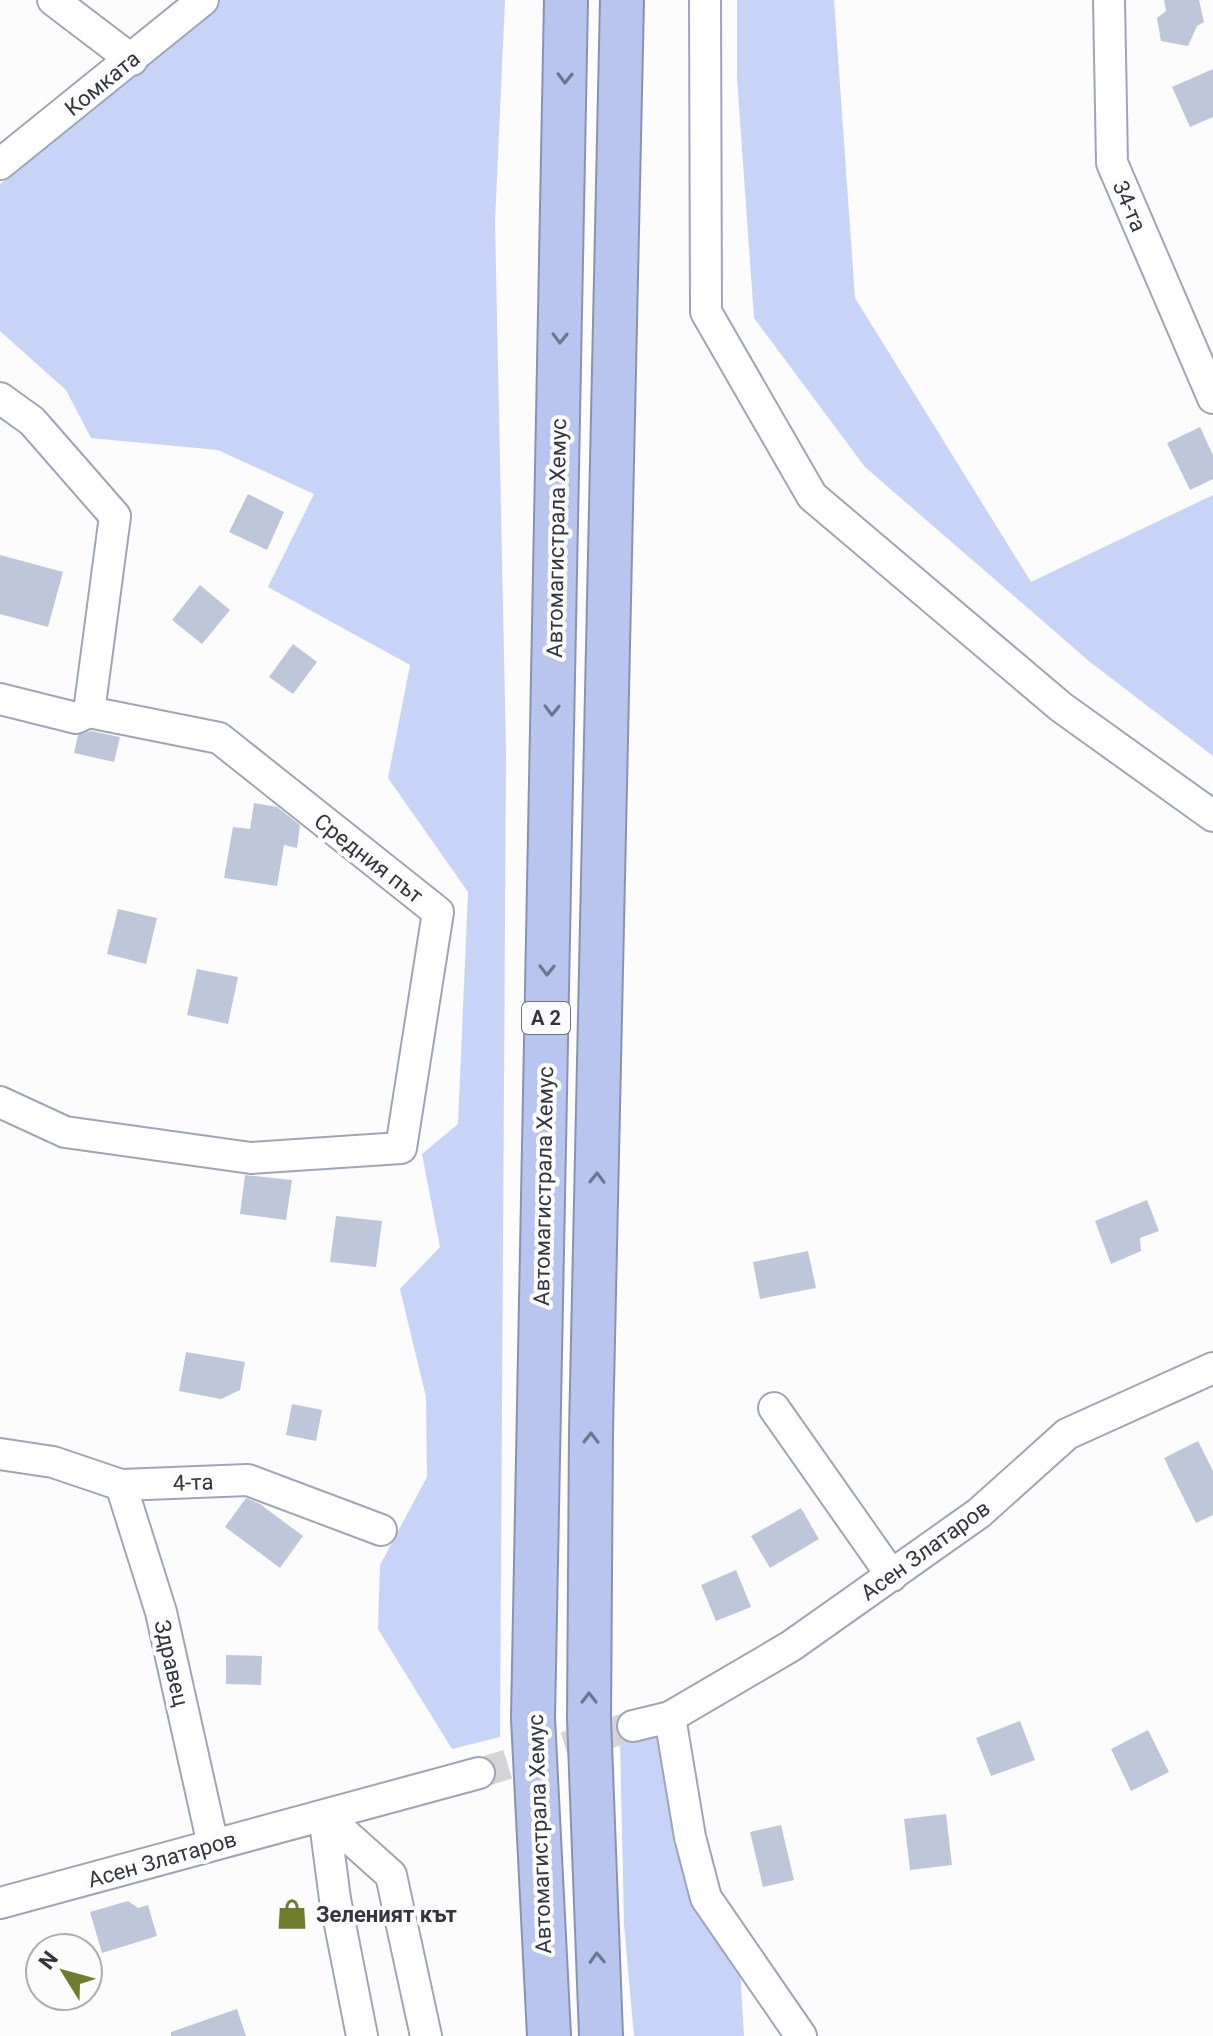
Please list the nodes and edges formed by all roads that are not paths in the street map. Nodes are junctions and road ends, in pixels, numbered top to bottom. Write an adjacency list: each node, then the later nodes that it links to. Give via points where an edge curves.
1 (53, 0): 7 (street)
2 (203, 0): 7 (street, Комката)
3 (566, 0): 29 (highway, Автомагистрала Хемус / A 2, one-way to 29, via 533,1718)
4 (622, 0): 30 (highway, A 2, one-way to 4, via 589,1718 591,1432)
5 (705, 0): 13 (street, via 706,312 812,496 1061,707)
6 (1109, 0): 10 (street, 34-та, via 1112,163)
7 (132, 60): 8 (street, Комката)
8 (0, 164)
9 (0, 398): 12 (street, via 32,421 115,516)
10 (1213, 398)
11 (0, 699): 12 (street, via 76,718)
12 (89, 712): 14 (street, Средния път, via 219,738 438,912 401,1148 251,1158 65,1132)
13 (1213, 816)
14 (0, 1102)
15 (1213, 1368): 20 (street, Асен Златаров, via 1067,1434 979,1513)
16 (774, 1408): 20 (street)
17 (0, 1454): 18 (street, 4-та, via 53,1462)
18 (121, 1485): 19 (street, 4-та, via 248,1480); 25 (street, Здравец, via 161,1612)
19 (381, 1530)
20 (892, 1576): 21 (street, Асен Златаров, via 791,1646)
21 (670, 1717): 22 (street, Асен Златаров); 31 (street, via 706,1898)
22 (633, 1726)
23 (479, 1773): 24 (street, Асен Златаров)
24 (324, 1815): 25 (street, Асен Златаров); 27 (street); 28 (street, via 391,1875)
25 (213, 1845): 26 (street, Асен Златаров)
26 (0, 1903)
27 (362, 2036)
28 (426, 2036)
29 (549, 2036)
30 (601, 2036)
31 (801, 2036)

